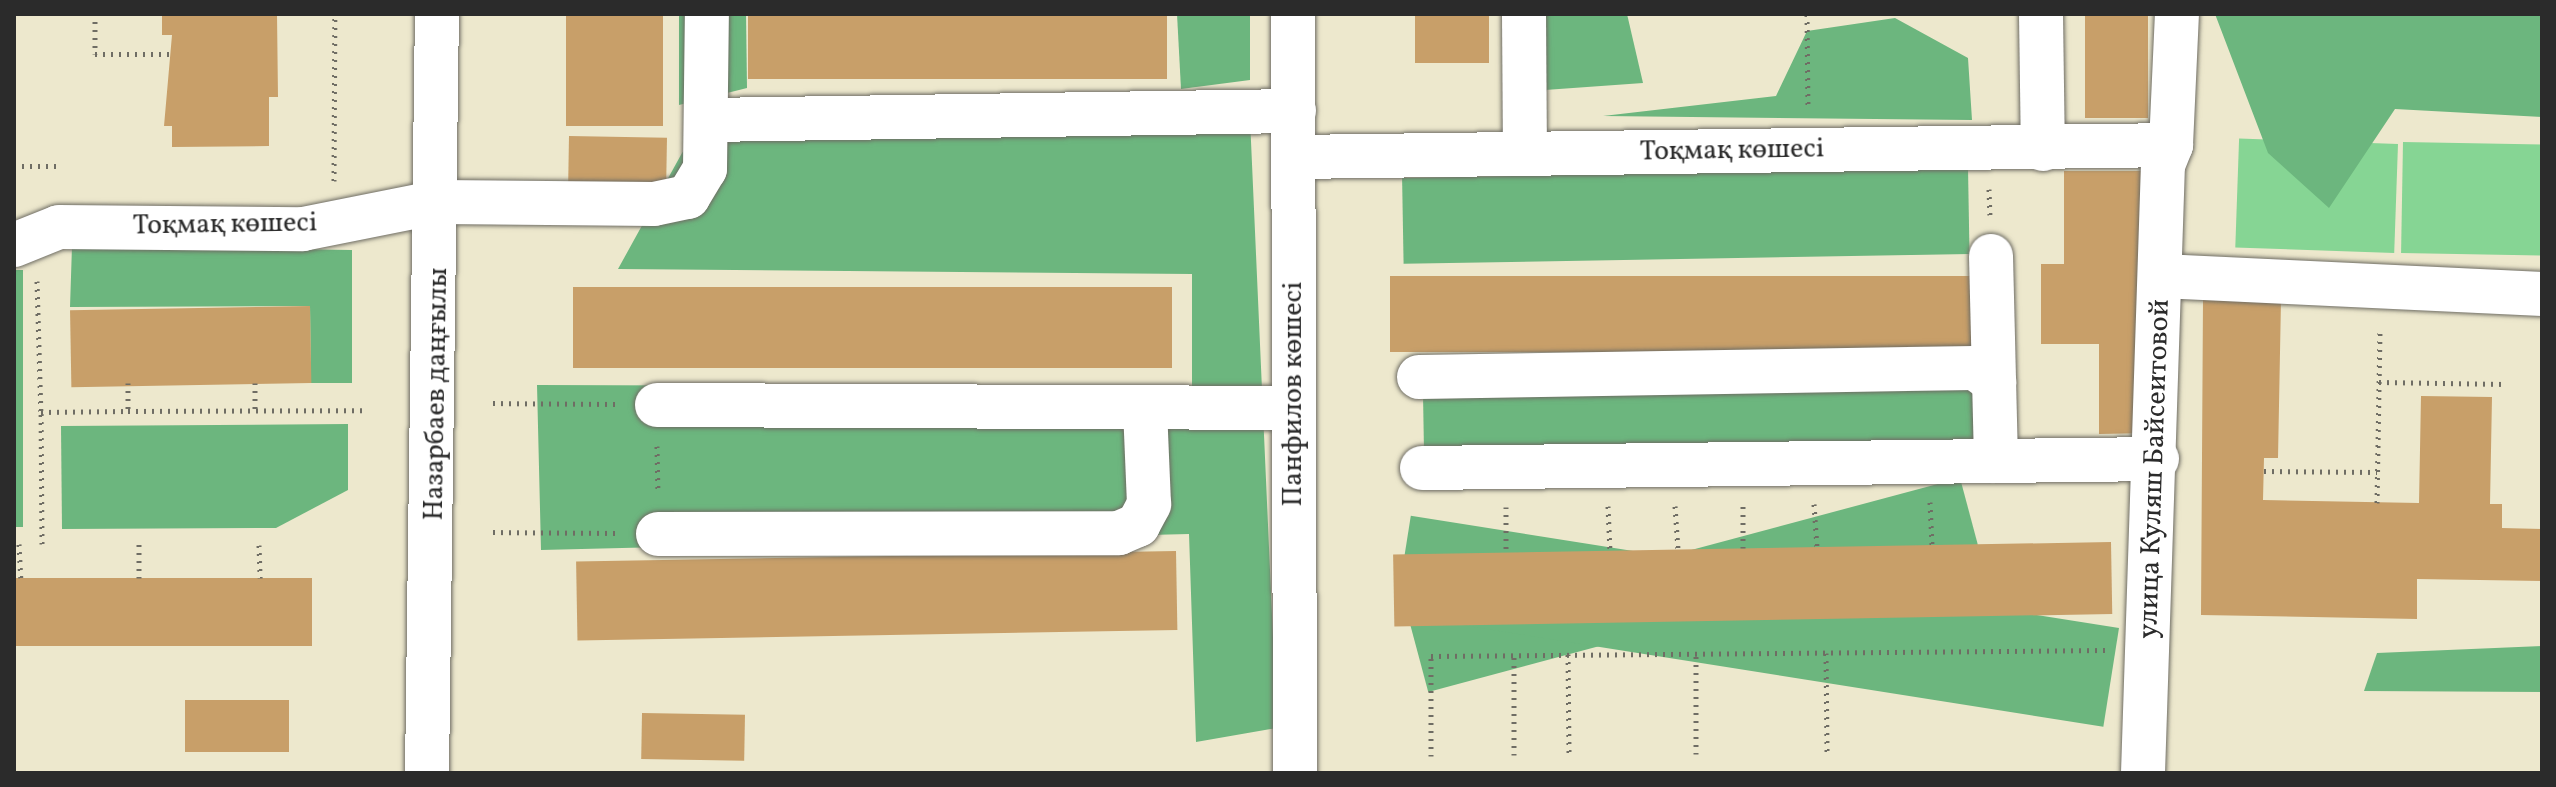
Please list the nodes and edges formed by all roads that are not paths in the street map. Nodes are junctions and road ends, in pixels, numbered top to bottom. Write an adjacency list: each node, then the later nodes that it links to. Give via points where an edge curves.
1 (437, 14): 13 (street, Назарбаев даңғылы)
2 (707, 14): 8 (street, Тоқмақ көшесі)
3 (1293, 14): 7 (street, Панфилов көшесі)
4 (1524, 14): 10 (street)
5 (2041, 14): 9 (street)
6 (2177, 14): 11 (street, улица Куляш Байсеитовой)
7 (1294, 111): 8 (street); 12 (street, Панфилов көшесі)
8 (708, 120): 13 (street, Тоқмақ көшесі, via 705,169 688,197 654,204)
9 (2043, 149): 10 (street, Тоқмақ көшесі); 11 (street, Тоқмақ көшесі)
10 (1525, 153): 12 (street, Тоқмақ көшесі)
11 (2167, 155): 16 (street, улица Куляш Байсеитовой)
12 (1294, 157): 22 (street, Панфилов көшесі)
13 (438, 202): 14 (street, Тоқмақ көшесі, via 303,229 59,227); 27 (street, Назарбаев даңғылы)
14 (25, 243)
15 (1991, 256): 19 (street)
16 (2162, 276): 17 (street); 23 (street, улица Куляш Байсеитовой)
17 (2542, 294)
18 (1419, 377): 19 (street, via 1975,368)
19 (1994, 382): 24 (street)
20 (657, 405): 21 (street)
21 (1145, 408): 22 (street); 26 (street, via 1149,504 1138,525 1119,533)
22 (1294, 408): 28 (street, Панфилов көшесі)
23 (2157, 459): 24 (street); 29 (street, улица Куляш Байсеитовой)
24 (1996, 461): 25 (street)
25 (1422, 468)
26 (658, 534)
27 (427, 773)
28 (1295, 773)
29 (2143, 773)

